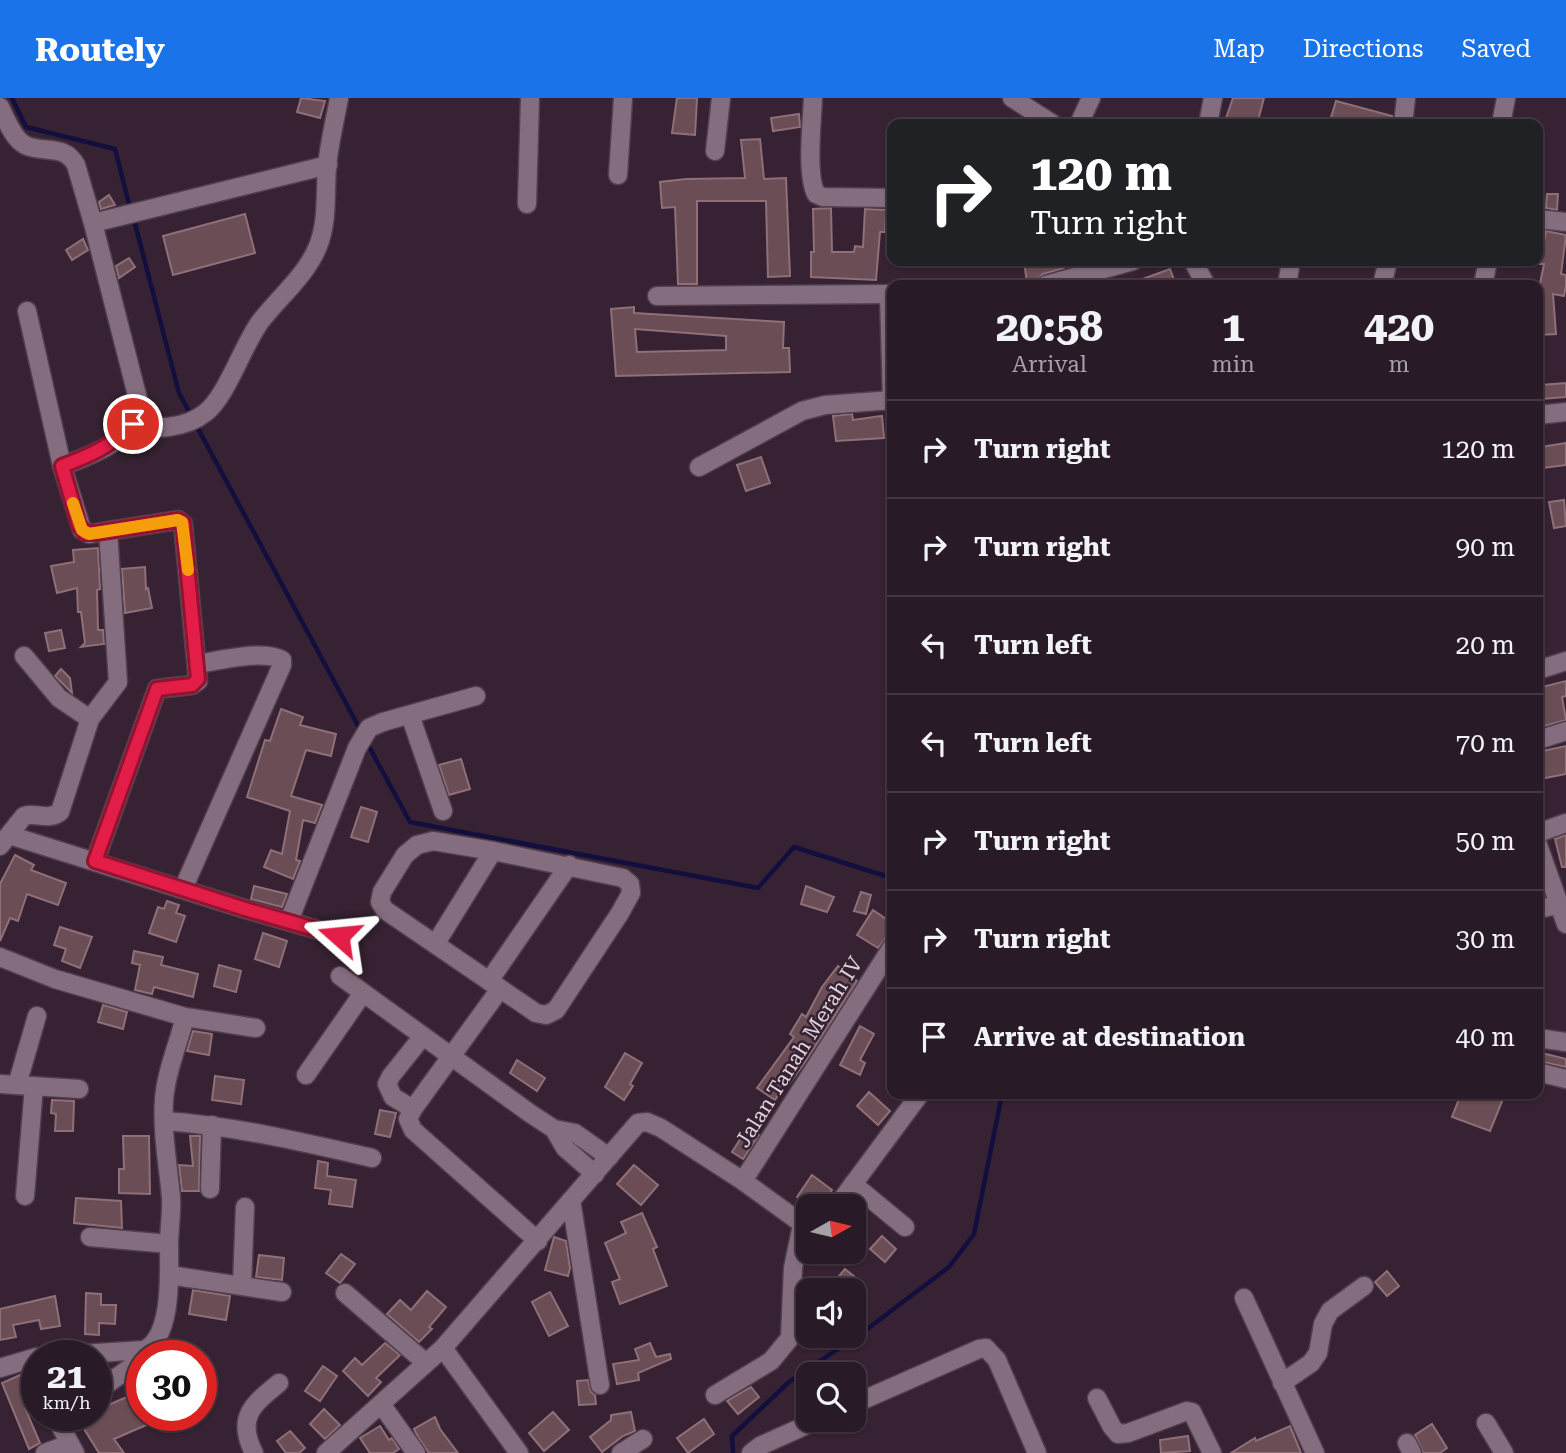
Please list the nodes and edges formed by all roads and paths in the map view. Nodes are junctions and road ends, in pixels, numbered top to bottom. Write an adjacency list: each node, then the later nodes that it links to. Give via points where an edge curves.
1 (339, 98): 18 (street)
2 (530, 98): 21 (street)
3 (623, 98): 19 (street)
4 (721, 98): 17 (street)
5 (813, 98): 20 (street, via 810,149 816,194)
6 (1012, 98): 12 (street)
7 (1091, 98): 13 (street)
8 (1213, 98): 14 (street)
9 (1406, 98): 15 (street)
10 (1506, 98): 16 (street)
11 (0, 107): 24 (street, via 24,145 62,151 72,158)
12 (1039, 119)
13 (1081, 119)
14 (1209, 119)
15 (1404, 119)
16 (1502, 119)
17 (715, 151)
18 (328, 165): 24 (street); 33 (street, via 318,246 302,274 259,323 207,411 183,422 148,428)
19 (618, 175)
20 (887, 198)
21 (527, 204)
22 (1543, 220): 23 (street)
23 (1566, 222)
24 (93, 223): 33 (street, via 138,399)
25 (1115, 266): 26 (street)
26 (1064, 280)
27 (887, 294): 28 (street)
28 (657, 296)
29 (27, 311): 34 (street)
30 (887, 400): 35 (street, via 802,411)
31 (1566, 412): 32 (street)
32 (1543, 414)
33 (133, 424): 34 (street, via 98,453)
34 (62, 466): 36 (street, via 82,530 89,534)
35 (699, 467)
36 (108, 531): 39 (street, via 178,520 183,523); 43 (street, via 118,675 116,686)
37 (24, 656): 43 (street, via 59,698)
38 (1566, 661): 40 (street)
39 (197, 664): 52 (street, via 197,683 157,689); 54 (street, via 251,656 282,660)
40 (1543, 668)
41 (476, 696): 42 (street)
42 (410, 715): 46 (street); 57 (street, via 377,723 364,735)
43 (90, 719): 49 (street, via 60,812 51,817 26,815)
44 (1566, 732): 45 (street)
45 (1543, 739)
46 (443, 811)
47 (1566, 823): 48 (street)
48 (1543, 831)
49 (9, 834): 52 (street)
50 (493, 851): 53 (street); 60 (street); 60 (street, via 443,842 417,845 382,891 380,902 385,910)
51 (1543, 859): 55 (street)
52 (95, 861): 54 (street)
53 (569, 866): 64 (street); 64 (street, via 623,878 631,893 556,1010 536,1013)
54 (183, 889): 57 (street)
55 (1559, 905): 56 (street); 58 (street)
56 (1543, 908)
57 (289, 921): 59 (street)
58 (1566, 924)
59 (339, 936)
60 (436, 943): 64 (street)
61 (887, 955): 86 (street, Jalan Tanah Merah IV)
62 (0, 957): 67 (street, via 55,979)
63 (340, 976): 65 (street)
64 (495, 985): 72 (street)
65 (363, 993): 69 (street); 74 (street)
66 (37, 1016): 76 (street)
67 (185, 1017): 68 (street); 80 (street, via 166,1080)
68 (256, 1028)
69 (423, 1036): 72 (street); 79 (street, via 387,1084 393,1097)
70 (1543, 1039): 71 (street)
71 (1566, 1042)
72 (453, 1057): 79 (street); 82 (street)
73 (1543, 1073): 75 (street)
74 (306, 1075)
75 (1566, 1079)
76 (17, 1085): 77 (street); 90 (street)
77 (79, 1090)
78 (916, 1099): 87 (street)
79 (413, 1109): 96 (street, via 408,1119 413,1130)
80 (164, 1121): 81 (street); 97 (street, via 171,1198)
81 (212, 1125): 84 (street); 88 (street)
82 (554, 1129): 83 (street, via 575,1133); 85 (street, via 565,1148)
83 (609, 1157): 85 (street); 86 (street, via 635,1125 647,1122)
84 (372, 1158)
85 (595, 1174): 91 (street)
86 (743, 1181): 93 (street)
87 (853, 1184): 89 (street); 94 (street)
88 (210, 1189)
89 (846, 1194)
90 (25, 1196)
91 (571, 1200): 96 (street); 110 (street)
92 (245, 1207): 100 (street)
93 (796, 1219)
94 (905, 1227)
95 (90, 1237): 97 (street)
96 (538, 1241): 106 (street)
97 (169, 1244): 99 (street)
98 (796, 1258): 111 (street, via 790,1338 771,1361)
99 (169, 1275): 100 (street); 105 (street, via 166,1316)
100 (242, 1285): 102 (street)
101 (1364, 1286): 109 (street, via 1330,1311 1318,1353)
102 (282, 1292)
103 (345, 1293): 107 (street)
104 (1244, 1298): 109 (street)
105 (156, 1340)
106 (443, 1348): 107 (street); 125 (street)
107 (426, 1363): 114 (street)
108 (279, 1383): 122 (street, via 257,1401 246,1421)
109 (1282, 1383): 129 (street)
110 (600, 1385)
111 (715, 1395)
112 (1097, 1398): 128 (street, via 1118,1434 1192,1412)
113 (866, 1399): 120 (street, via 986,1348 997,1360)
114 (381, 1404): 123 (street); 124 (street)
115 (1486, 1423): 130 (street)
116 (796, 1430): 127 (street)
117 (64, 1431): 119 (street)
118 (643, 1439): 126 (street)
119 (72, 1448): 121 (street)
120 (1034, 1452)
121 (45, 1453)
122 (254, 1453)
123 (326, 1453)
124 (416, 1453)
125 (519, 1453)
126 (621, 1453)
127 (751, 1453)
128 (1212, 1453)
129 (1315, 1453)
130 (1504, 1453)

